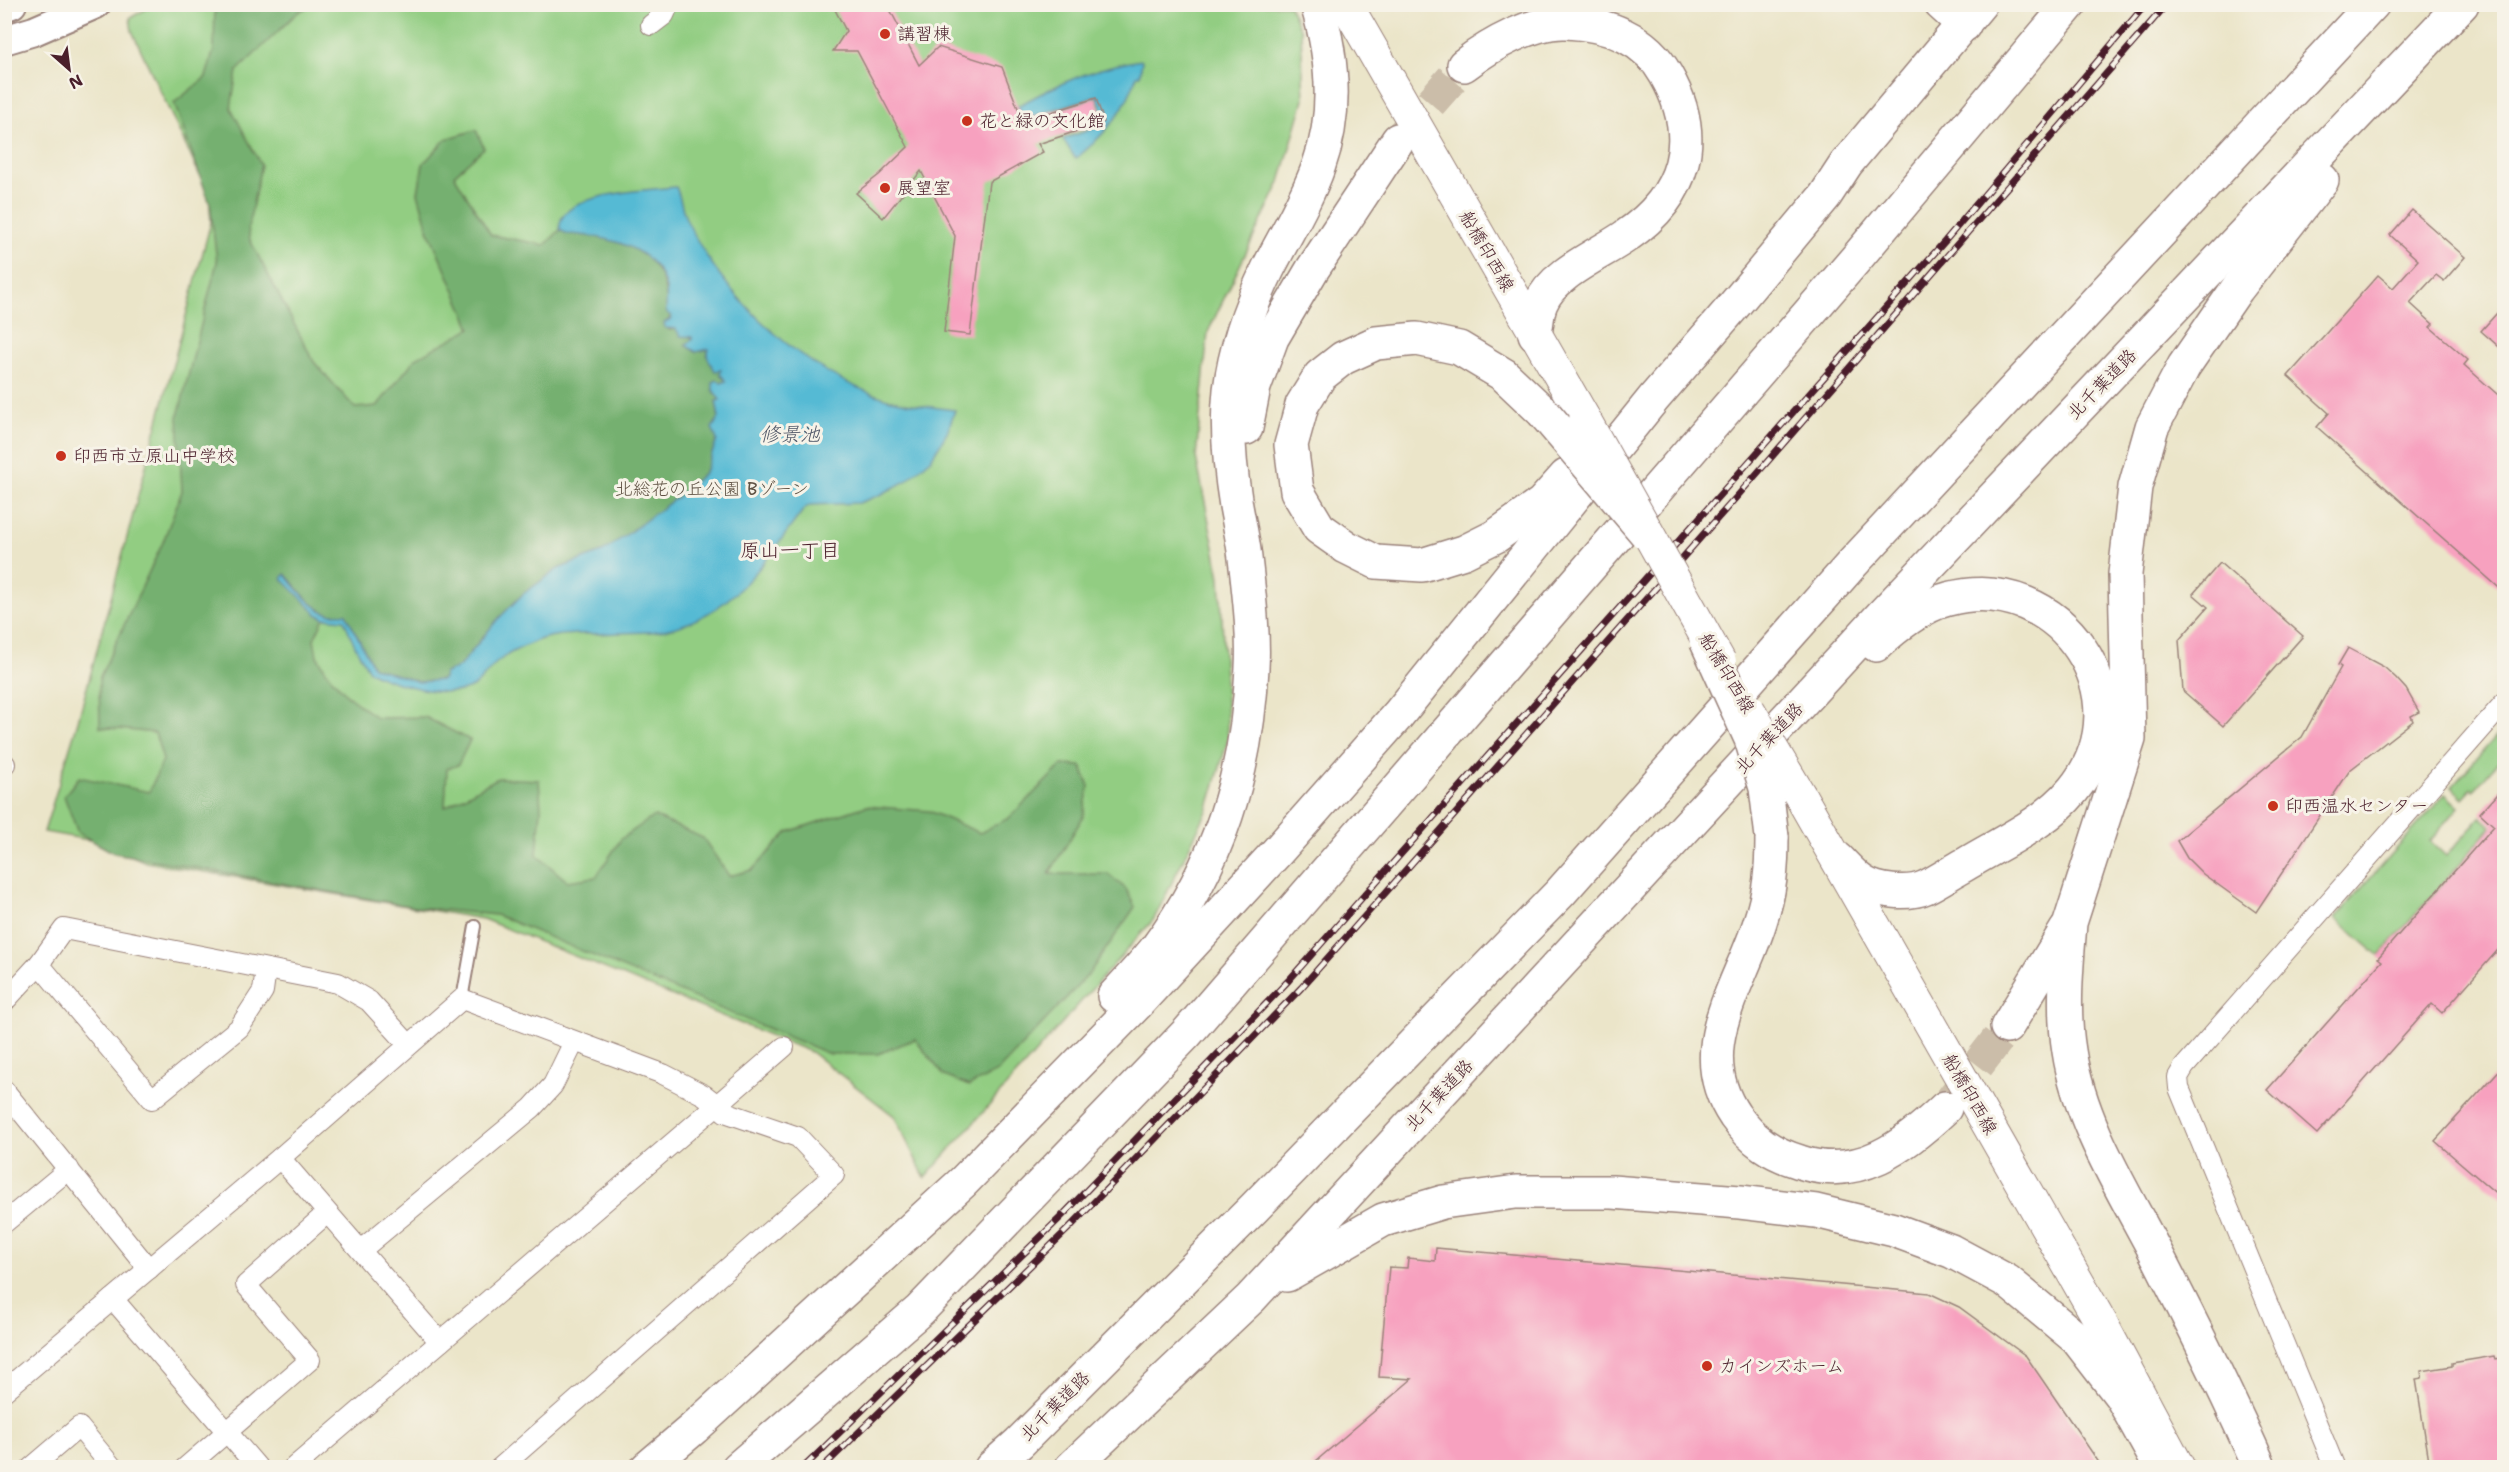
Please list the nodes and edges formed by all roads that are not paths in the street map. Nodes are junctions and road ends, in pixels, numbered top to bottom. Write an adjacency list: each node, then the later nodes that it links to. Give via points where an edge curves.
1 (12, 4): 9 (street)
2 (96, 4): 13 (street)
3 (669, 4): 11 (street, via 664,15)
4 (1317, 4): 19 (highway, via 1331,62 1329,126 1320,164 1252,304 1230,390 1230,450)
5 (1346, 4): 17 (main road, 船橋印西線)
6 (2070, 4): 56 (highway, via 1855,260 1187,1033 920,1310)
7 (2373, 4): 57 (highway, 北千葉道路, via 1852,564 1560,893 1254,1208)
8 (2462, 4): 12 (highway, 北千葉道路)
9 (4, 7)
10 (1962, 11): 16 (highway)
11 (651, 25)
12 (2439, 30): 23 (highway, via 2237,289 2184,366 2152,427 2135,487 2125,574 2128,739); 25 (highway, 北千葉道路, via 1890,606)
13 (4, 40)
14 (1464, 65): 17 (highway, via 1505,39 1531,29 1560,21 1592,23 1643,47 1676,91 1685,125 1685,155 1675,182 1653,212 1627,235 1561,277 1541,302)
15 (1398, 140): 19 (highway, via 1272,338 1254,387 1245,431)
16 (1845, 164): 18 (highway, bridge, via 1810,190 1542,503 1496,536 1464,552 1422,565 1376,562 1319,528 1296,491 1291,445 1302,405 1320,376 1343,358 1376,343 1417,339 1459,348 1504,375 1543,412); 42 (highway, via 1825,196 1654,398 1390,723 1277,852 1136,1005 963,1182)
17 (1535, 334): 18 (main road, 船橋印西線, bridge)
18 (1646, 533): 20 (main road, 船橋印西線, bridge)
19 (1244, 543): 42 (highway, via 1252,618 1248,716 1237,786 1200,878 1155,950)
20 (1706, 640): 22 (main road, 船橋印西線, bridge); 36 (highway, bridge, via 1751,739 1766,788 1772,837 1772,878 1760,924 1722,1020 1716,1073 1725,1100 1746,1130 1775,1154 1817,1168 1857,1166 1893,1151)
21 (2505, 703): 62 (street, via 2178,1077 2179,1088)
22 (1838, 860): 25 (highway, via 1862,882 1888,892 1924,888 2038,821 2073,790 2095,754 2101,711 2099,685 2085,653 2064,627 2031,604 1995,594 1947,599 1901,623 1857,661 1658,873); 60 (main road, 船橋印西線)
23 (2070, 923): 30 (highway); 61 (highway, via 2066,1005 2069,1051 2085,1110)
24 (475, 926): 28 (lane)
25 (1593, 929): 44 (highway, 北千葉道路)
26 (39, 964): 27 (street, via 64,929); 27 (street, via 152,1099 239,1028 263,991); 29 (street)
27 (266, 969): 32 (street, via 338,983 369,1001)
28 (462, 999): 31 (street); 32 (street)
29 (4, 1002)
30 (2007, 1027)
31 (574, 1042): 35 (street, via 663,1074); 41 (street, via 553,1085 532,1108)
32 (408, 1044): 37 (street)
33 (784, 1047): 35 (street)
34 (4, 1090): 38 (street)
35 (717, 1105): 46 (street); 54 (street, via 725,1112 798,1137 834,1175)
36 (1945, 1108)
37 (280, 1158): 39 (street); 43 (street)
38 (69, 1169): 40 (street); 43 (street)
39 (327, 1213): 41 (street); 48 (street, via 246,1285 310,1360)
40 (4, 1223)
41 (361, 1250): 46 (street)
42 (886, 1254): 55 (highway)
43 (149, 1269): 45 (street)
44 (1251, 1298): 58 (highway, 北千葉道路); 59 (highway, via 1383,1220 1443,1202 1516,1192 1612,1192 1816,1211 1894,1230 1951,1251 2007,1281 2077,1339 2121,1396)
45 (113, 1299): 47 (street); 48 (street)
46 (440, 1342): 53 (street)
47 (4, 1391)
48 (227, 1432): 51 (street); 52 (street)
49 (31, 1467): 50 (street, via 79,1427)
50 (112, 1467)
51 (185, 1467)
52 (258, 1467)
53 (293, 1467)
54 (500, 1467)
55 (646, 1467)
56 (738, 1467)
57 (991, 1467)
58 (1071, 1467)
59 (2161, 1467)
60 (2179, 1467)
61 (2260, 1467)
62 (2336, 1467)

